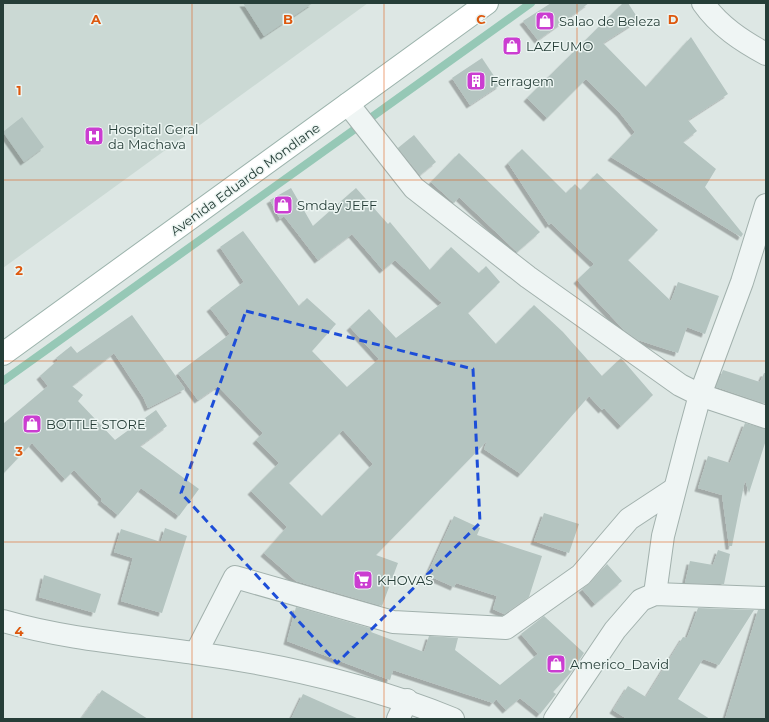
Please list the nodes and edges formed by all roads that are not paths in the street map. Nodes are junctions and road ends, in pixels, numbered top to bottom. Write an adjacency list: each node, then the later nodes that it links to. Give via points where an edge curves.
1 (487, 3): 4 (main road, Avenida Eduardo Mondlane)
2 (704, 3): 3 (street, via 724,27)
3 (766, 54)
4 (348, 104): 6 (main road, Avenida Eduardo Mondlane); 7 (street, via 414,188 528,277 680,385)
5 (766, 205): 7 (street, via 742,282)
6 (3, 354)
7 (700, 395): 8 (street); 9 (street)
8 (766, 417)
9 (673, 490): 10 (street, via 663,536); 13 (street, via 629,519 581,575 506,628 393,622 236,577)
10 (655, 594): 11 (street); 16 (street, via 641,600 615,630)
11 (766, 598)
12 (3, 621): 13 (street, via 37,631)
13 (196, 653): 14 (street, via 290,669)
14 (403, 710): 15 (street)
15 (453, 719)
16 (555, 719)

